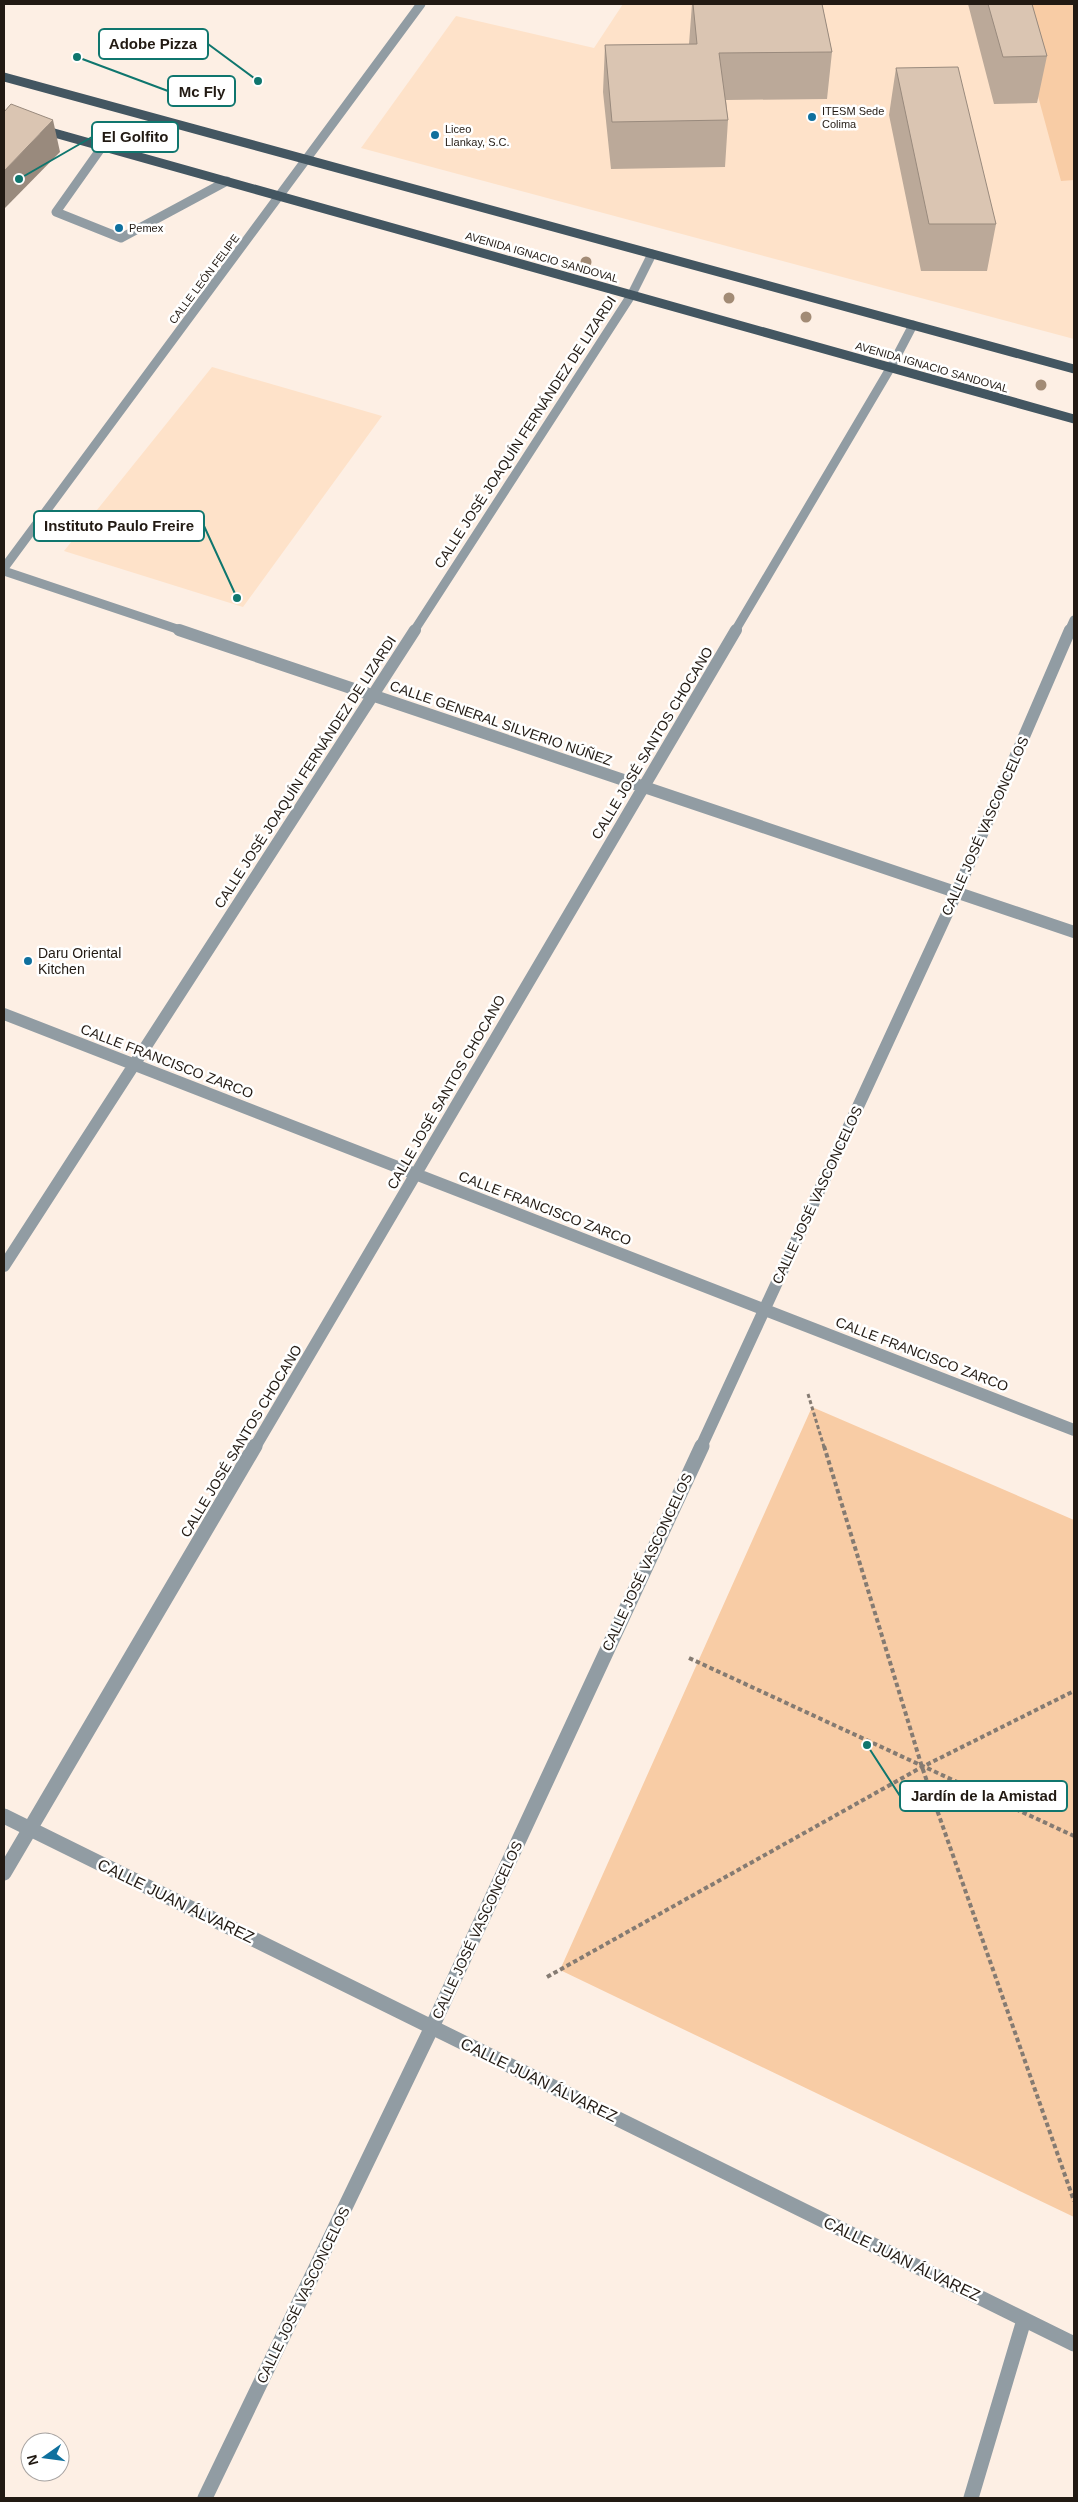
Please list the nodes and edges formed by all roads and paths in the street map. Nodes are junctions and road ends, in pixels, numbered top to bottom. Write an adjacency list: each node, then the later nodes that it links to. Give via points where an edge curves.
1 (421, 4): 5 (street, CALLE LEÓN FELIPE)
2 (4, 77): 5 (main road)
3 (30, 126): 4 (main road, AVENIDA IGNACIO SANDOVAL)
4 (102, 147): 6 (main road, AVENIDA IGNACIO SANDOVAL); 6 (street, via 56,212 121,238)
5 (306, 159): 7 (street, CALLE LEÓN FELIPE); 8 (main road)
6 (227, 181): 7 (main road, AVENIDA IGNACIO SANDOVAL)
7 (280, 195): 9 (main road, AVENIDA IGNACIO SANDOVAL); 14 (street, CALLE LEÓN FELIPE)
8 (652, 254): 9 (street, CALLE JOSÉ JOAQUÍN FERNÁNDEZ DE LIZARDI); 10 (main road)
9 (632, 294): 11 (main road, AVENIDA IGNACIO SANDOVAL); 16 (street, CALLE JOSÉ JOAQUÍN FERNÁNDEZ DE LIZARDI)
10 (914, 325): 11 (street, CALLE JOSÉ SANTOS CHOCANO); 12 (main road)
11 (891, 367): 13 (main road, AVENIDA IGNACIO SANDOVAL); 17 (street, CALLE JOSÉ SANTOS CHOCANO)
12 (1074, 369)
13 (1074, 419)
14 (4, 569): 16 (street, CALLE GENERAL SILVERIO NÚÑEZ)
15 (1074, 620): 18 (street, CALLE JOSÉ VASCONCELOS)
16 (372, 695): 17 (street, CALLE GENERAL SILVERIO NÚÑEZ); 21 (street, CALLE JOSÉ JOAQUÍN FERNÁNDEZ DE LIZARDI)
17 (643, 787): 18 (street, CALLE GENERAL SILVERIO NÚÑEZ); 22 (street, CALLE JOSÉ SANTOS CHOCANO)
18 (957, 892): 19 (street, CALLE GENERAL SILVERIO NÚÑEZ); 24 (street, CALLE JOSÉ VASCONCELOS)
19 (1074, 932)
20 (4, 1014): 21 (street, CALLE FRANCISCO ZARCO)
21 (134, 1065): 22 (street, CALLE FRANCISCO ZARCO); 23 (street, CALLE JOSÉ JOAQUÍN FERNÁNDEZ DE LIZARDI)
22 (416, 1174): 24 (street, CALLE FRANCISCO ZARCO); 31 (street, CALLE JOSÉ SANTOS CHOCANO)
23 (4, 1266)
24 (765, 1310): 26 (street, CALLE FRANCISCO ZARCO); 35 (street, CALLE JOSÉ VASCONCELOS)
25 (808, 1394): 29 (path)
26 (1074, 1430)
27 (689, 1658): 29 (path)
28 (1074, 1691): 29 (path)
29 (922, 1767): 32 (path); 34 (path); 36 (path)
30 (4, 1816): 31 (street, CALLE JUAN ÁLVAREZ)
31 (30, 1829): 33 (street, CALLE JOSÉ SANTOS CHOCANO); 35 (street, CALLE JUAN ÁLVAREZ)
32 (1074, 1836)
33 (4, 1873)
34 (547, 1977)
35 (432, 2027): 37 (street, CALLE JUAN ÁLVAREZ); 39 (street, CALLE JOSÉ VASCONCELOS)
36 (1074, 2201)
37 (1024, 2320): 38 (street, CALLE JUAN ÁLVAREZ); 40 (street)
38 (1074, 2344)
39 (205, 2498)
40 (971, 2498)

